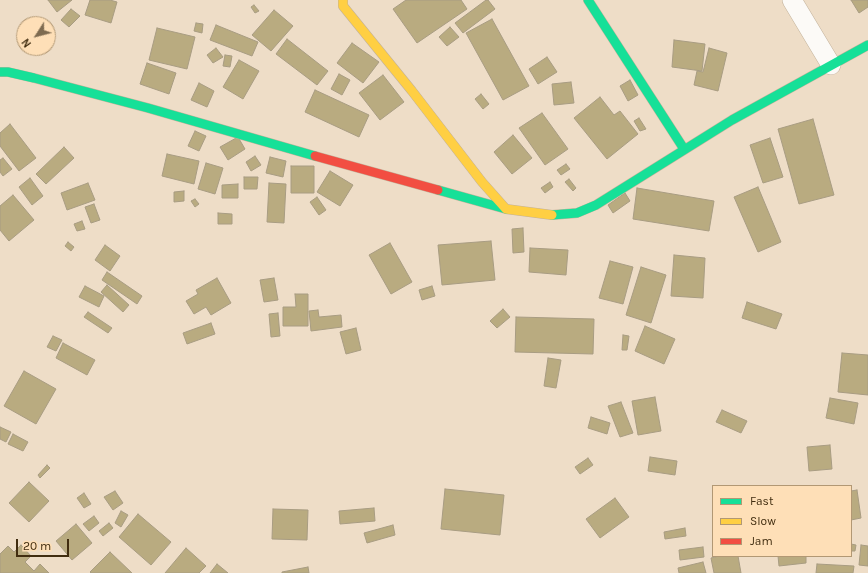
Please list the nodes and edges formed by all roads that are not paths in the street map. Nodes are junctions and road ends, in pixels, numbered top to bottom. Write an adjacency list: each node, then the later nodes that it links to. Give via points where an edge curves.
1 (588, 0): 7 (street)
2 (792, 0): 5 (street)
3 (340, 2): 8 (street)
4 (868, 45): 5 (street)
5 (832, 65): 7 (street, via 732,120)
6 (0, 72): 8 (street, via 34,78 140,106)
7 (684, 150): 8 (street, via 596,205 577,213 556,216)
8 (506, 209)

